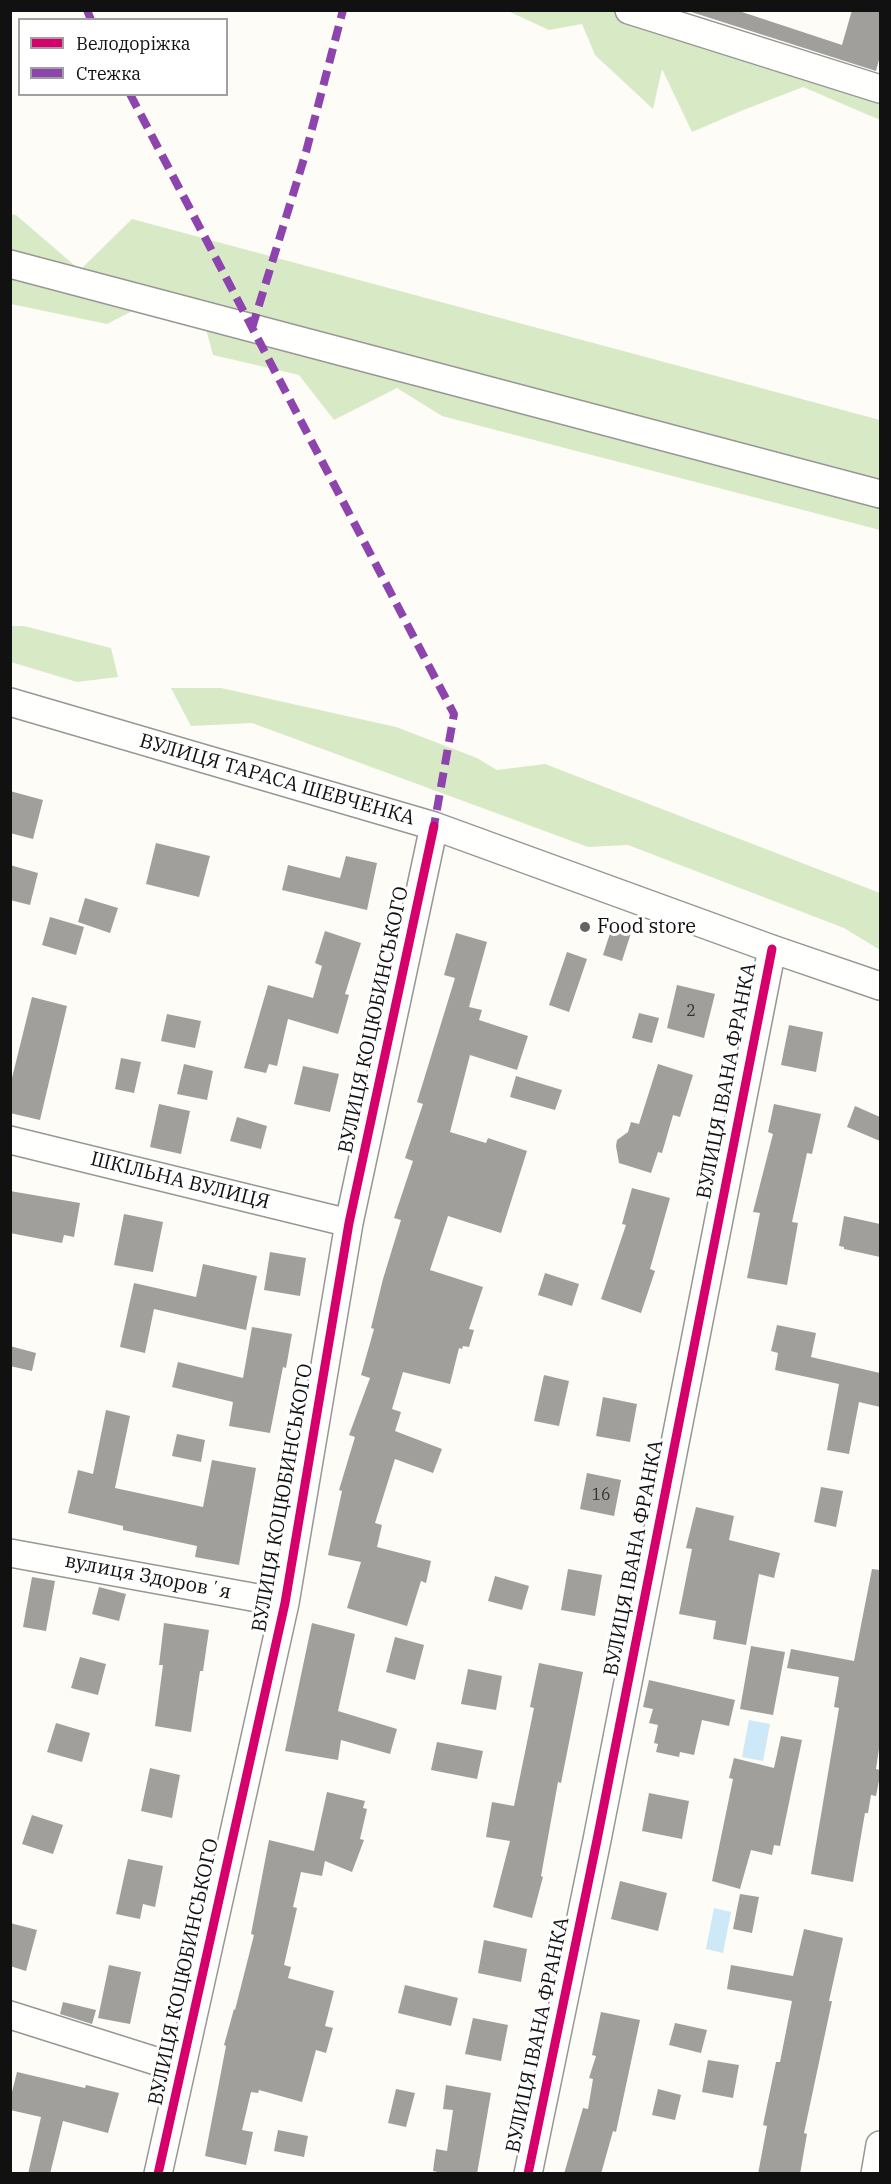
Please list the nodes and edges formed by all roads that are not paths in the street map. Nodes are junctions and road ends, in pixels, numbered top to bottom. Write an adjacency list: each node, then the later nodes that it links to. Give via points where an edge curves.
1 (629, 10): 2 (street)
2 (880, 89)
3 (10, 264): 4 (street)
4 (880, 494)
5 (10, 702): 6 (street, ВУЛИЦЯ ТАРАСА ШЕВЧЕНКА)
6 (434, 826): 7 (street, ВУЛИЦЯ ТАРАСА ШЕВЧЕНКА); 10 (street, ВУЛИЦЯ КОЦЮБИНСЬКОГО)
7 (772, 949): 8 (street, ВУЛИЦЯ ТАРАСА ШЕВЧЕНКА); 17 (street, ВУЛИЦЯ ІВАНА ФРАНКА)
8 (880, 986)
9 (10, 1140): 10 (street, ШКІЛЬНА ВУЛИЦЯ)
10 (349, 1223): 12 (street, ВУЛИЦЯ КОЦЮБИНСЬКОГО)
11 (10, 1552): 12 (street, вулиця Здоровʼя)
12 (285, 1603): 14 (street, ВУЛИЦЯ КОЦЮБИНСЬКОГО)
13 (10, 2015): 14 (street)
14 (181, 2069): 16 (street, ВУЛИЦЯ КОЦЮБИНСЬКОГО)
15 (880, 2145): 18 (street)
16 (158, 2174)
17 (528, 2174)
18 (875, 2174)

